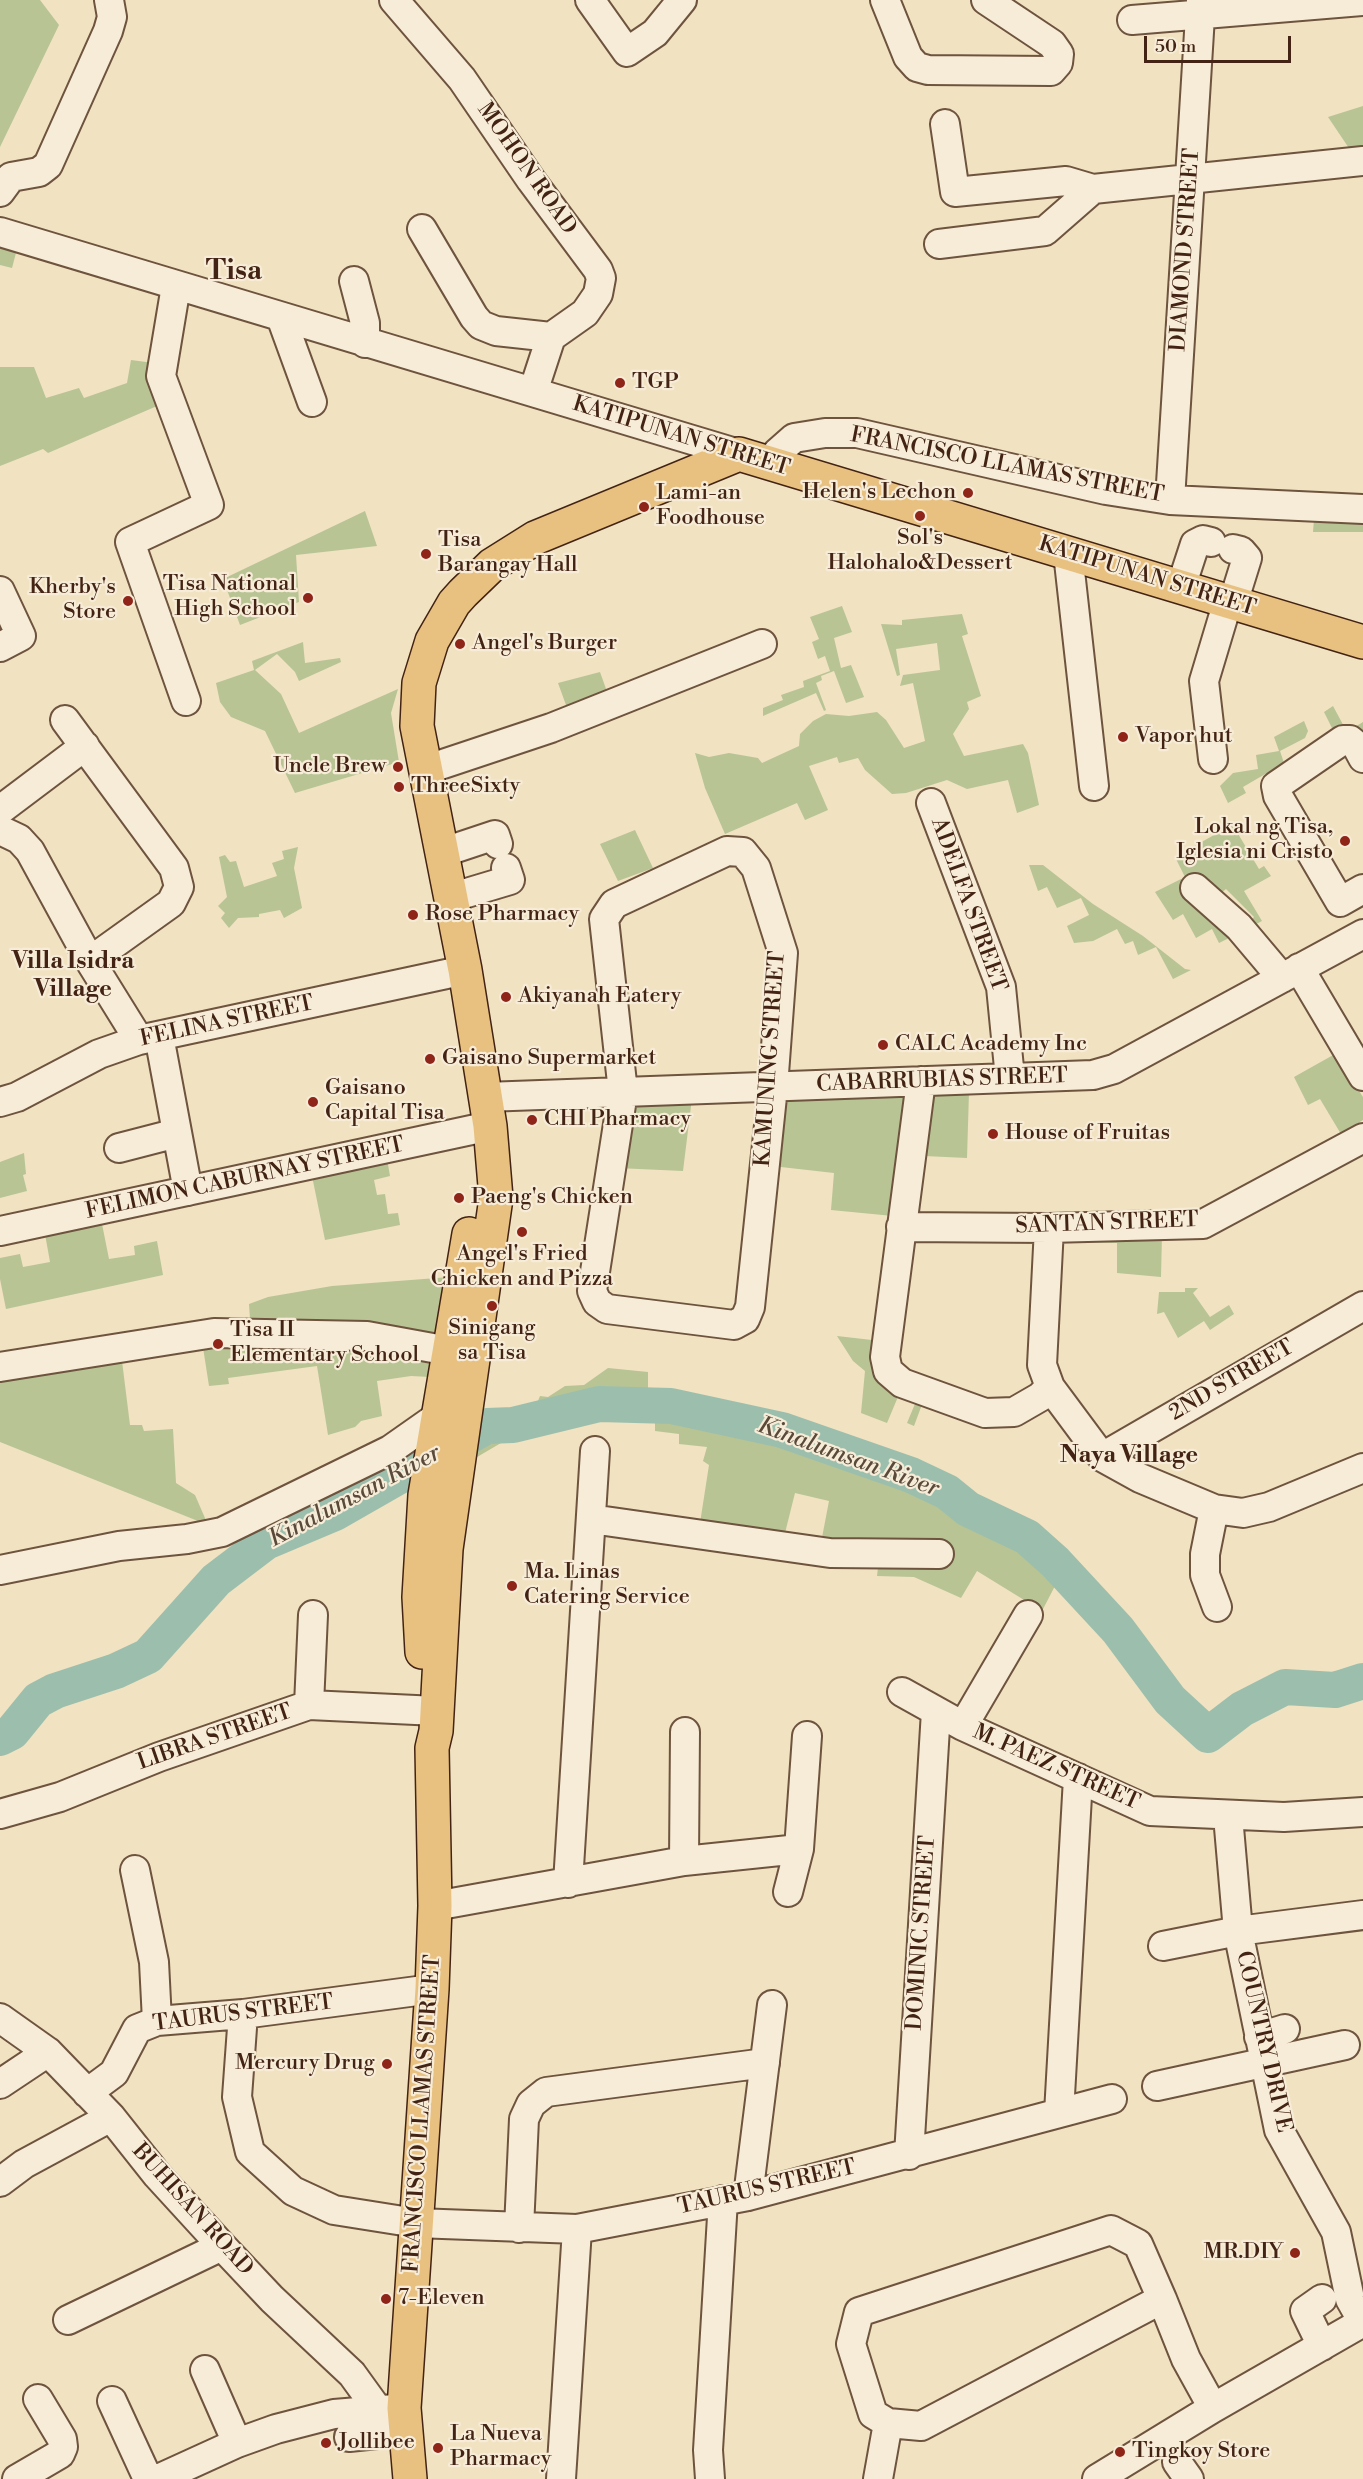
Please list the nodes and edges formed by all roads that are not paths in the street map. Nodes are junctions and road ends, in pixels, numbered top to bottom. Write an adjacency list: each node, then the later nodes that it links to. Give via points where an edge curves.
1 (108, 0): 14 (street, via 112,17 108,32 48,165 39,172 11,177)
2 (394, 0): 21 (street, MOHON ROAD, via 462,79 598,270 598,294 585,313)
3 (590, 0): 4 (street, via 627,52 655,33)
4 (682, 0)
5 (885, 0): 6 (street, via 908,57 917,67 1051,71 1059,54 1052,44)
6 (986, 0)
7 (1363, 2): 8 (street)
8 (1201, 7): 9 (street); 12 (street, DIAMOND STREET)
9 (1132, 20)
10 (945, 124): 13 (street, via 955,192 1066,181)
11 (1362, 162): 12 (street)
12 (1190, 179): 13 (street); 27 (street, DIAMOND STREET)
13 (1093, 189): 17 (street, via 1045,231)
14 (0, 192)
15 (422, 229): 21 (street, via 481,325 515,334)
16 (0, 232): 19 (street, KATIPUNAN STREET)
17 (939, 244)
18 (354, 281): 22 (street, via 365,322)
19 (176, 286): 20 (street, KATIPUNAN STREET); 36 (street, via 161,376 208,505 130,542)
20 (281, 318): 22 (street, KATIPUNAN STREET); 24 (street)
21 (551, 337): 23 (street)
22 (383, 354): 23 (street, KATIPUNAN STREET)
23 (533, 392): 25 (street, KATIPUNAN STREET)
24 (312, 402)
25 (739, 454): 26 (main road, KATIPUNAN STREET); 41 (main road, FRANCISCO LLAMAS STREET, via 535,538 492,565 463,593 432,641 420,683 417,726)
26 (775, 465): 27 (street, FRANCISCO LLAMAS STREET, via 777,453 794,438 857,433 1106,490); 29 (main road, KATIPUNAN STREET)
27 (1170, 500): 28 (street, FRANCISCO LLAMAS STREET)
28 (1363, 509)
29 (1068, 553): 30 (main road, KATIPUNAN STREET); 42 (street)
30 (1181, 587): 32 (main road, KATIPUNAN STREET); 32 (street, via 1195,544 1203,540 1222,545 1241,551 1247,558)
31 (0, 591): 35 (street, via 21,636)
32 (1231, 602): 33 (main road, KATIPUNAN STREET); 40 (street, via 1204,681)
33 (1363, 642)
34 (762, 644): 41 (street, via 551,728)
35 (0, 646)
36 (186, 701)
37 (66, 720): 38 (street)
38 (85, 746): 44 (street); 52 (street, via 174,868 179,888 171,903)
39 (1363, 758): 48 (street, via 1350,740 1343,740 1276,786 1278,796 1340,902)
40 (1213, 759)
41 (425, 770): 46 (main road, FRANCISCO LLAMAS STREET)
42 (1094, 786)
43 (931, 803): 57 (street, ADELFA STREET, via 1001,987)
44 (0, 810)
45 (0, 830): 52 (street, via 19,839 30,851)
46 (441, 852): 49 (main road, FRANCISCO LLAMAS STREET); 49 (street, via 495,835 510,880)
47 (1195, 888): 54 (street)
48 (1355, 894): 50 (street)
49 (450, 898): 53 (main road, FRANCISCO LLAMAS STREET)
50 (1363, 927)
51 (1363, 934): 54 (street, CABARRUBIAS STREET)
52 (90, 961): 55 (street)
53 (465, 970): 55 (street, FELINA STREET); 62 (main road, FRANCISCO LLAMAS STREET)
54 (1291, 973): 56 (street); 57 (street, CABARRUBIAS STREET, via 1114,1069 1093,1075)
55 (149, 1038): 61 (street, FELINA STREET, via 99,1054); 63 (street)
56 (1363, 1076)
57 (1010, 1078): 58 (street, CABARRUBIAS STREET)
58 (921, 1081): 59 (street, CABARRUBIAS STREET); 67 (street)
59 (773, 1087): 60 (street, CABARRUBIAS STREET); 60 (street, KAMUNING STREET, via 783,954 756,868 743,852 727,851 614,904 604,919); 60 (street, KAMUNING STREET, via 750,1307 745,1319 734,1325 607,1309 597,1302 592,1291)
60 (624, 1092): 62 (street, CABARRUBIAS STREET)
61 (0, 1102)
62 (488, 1112): 66 (street, FELIMON CABURNAY STREET); 71 (main road, FRANCISCO LLAMAS STREET); 74 (main road, FRANCISCO LLAMAS STREET, via 496,1198)
63 (177, 1133): 65 (street); 66 (street)
64 (1363, 1138): 68 (street, SANTAN STREET, via 1203,1224)
65 (119, 1148)
66 (188, 1191): 69 (street, FELIMON CABURNAY STREET)
67 (902, 1227): 68 (street, SANTAN STREET); 73 (street, via 885,1357 888,1371 902,1383 985,1413 1014,1412)
68 (1049, 1228): 73 (street, via 1041,1342 1042,1365)
69 (0, 1231)
70 (1363, 1306): 76 (street, 2ND STREET)
71 (449, 1351): 72 (street, via 368,1336 214,1333); 74 (main road, FRANCISCO LLAMAS STREET)
72 (0, 1367)
73 (1050, 1388): 76 (street)
74 (446, 1423): 81 (street, via 222,1533 119,1546); 87 (main road, FRANCISCO LLAMAS STREET, via 438,1497 446,1549)
75 (595, 1451): 79 (street)
76 (1102, 1457): 78 (street, via 1140,1478)
77 (1363, 1468): 78 (street, via 1269,1507 1243,1513)
78 (1214, 1509): 82 (street, via 1205,1575)
79 (591, 1519): 80 (street, via 830,1552); 99 (street)
80 (939, 1554)
81 (0, 1570)
82 (1217, 1607)
83 (313, 1615): 86 (street)
84 (1028, 1615): 89 (street)
85 (902, 1692): 88 (street, M. PAEZ STREET)
86 (309, 1706): 87 (street, LIBRA STREET); 94 (street, LIBRA STREET, via 148,1761 60,1797)
87 (431, 1711): 101 (main road, FRANCISCO LLAMAS STREET, via 426,1730 432,1748)
88 (936, 1711): 89 (street, M. PAEZ STREET); 120 (street, DOMINIC STREET)
89 (963, 1726): 92 (street, M. PAEZ STREET)
90 (685, 1732): 97 (street)
91 (807, 1736): 96 (street)
92 (1078, 1778): 95 (street, M. PAEZ STREET, via 1150,1811); 118 (street)
93 (1363, 1812): 95 (street, M. PAEZ STREET)
94 (0, 1814)
95 (1228, 1816): 103 (street, COUNTRY DRIVE)
96 (799, 1849): 97 (street); 100 (street)
97 (684, 1861): 99 (street)
98 (135, 1870): 109 (street, via 154,1962)
99 (568, 1883): 101 (street)
100 (788, 1892)
101 (435, 1906): 105 (main road, FRANCISCO LLAMAS STREET)
102 (1363, 1915): 103 (street)
103 (1238, 1931): 104 (street); 113 (street, COUNTRY DRIVE, via 1272,2033)
104 (1163, 1947)
105 (432, 1989): 107 (street, TAURUS STREET); 123 (main road, FRANCISCO LLAMAS STREET)
106 (772, 2005): 112 (street)
107 (243, 2014): 109 (street, TAURUS STREET); 123 (street, TAURUS STREET, via 237,2097 250,2152 292,2191 334,2210)
108 (0, 2018): 111 (street, BUHISAN ROAD)
109 (157, 2021): 116 (street, TAURUS STREET, via 137,2029 114,2073)
110 (1346, 2045): 113 (street)
111 (48, 2052): 114 (street); 116 (street, BUHISAN ROAD)
112 (765, 2063): 122 (street); 124 (street, via 546,2092 531,2104 524,2119)
113 (1265, 2064): 115 (street); 130 (street, COUNTRY DRIVE, via 1279,2130 1336,2232 1350,2299)
114 (0, 2084)
115 (1157, 2086)
116 (87, 2093): 119 (street, BUHISAN ROAD)
117 (1112, 2100): 118 (street, TAURUS STREET)
118 (1059, 2113): 120 (street, TAURUS STREET)
119 (111, 2117): 121 (street, via 24,2163); 126 (street, BUHISAN ROAD)
120 (909, 2155): 122 (street, TAURUS STREET)
121 (0, 2182)
122 (736, 2198): 125 (street, TAURUS STREET); 148 (street, via 708,2450)
123 (416, 2223): 124 (street, TAURUS STREET); 136 (main road, FRANCISCO LLAMAS STREET)
124 (519, 2228): 125 (street, TAURUS STREET)
125 (577, 2229): 147 (street)
126 (222, 2246): 129 (street); 136 (street, BUHISAN ROAD)
127 (1162, 2299): 135 (street, via 1186,2359); 137 (street, via 921,2426); 137 (street, via 1138,2244 1111,2230 859,2312 851,2344 873,2414)
128 (1322, 2299): 131 (street, via 1305,2311)
129 (68, 2319)
130 (1363, 2322): 131 (street)
131 (1322, 2346): 135 (street)
132 (205, 2370): 139 (street)
133 (38, 2399): 143 (street, via 63,2447 60,2454)
134 (112, 2401): 144 (street)
135 (1213, 2408): 140 (street)
136 (396, 2416): 138 (street); 139 (street, via 334,2414); 146 (main road, FRANCISCO LLAMAS STREET)
137 (888, 2423): 149 (street)
138 (349, 2437)
139 (237, 2443): 145 (street)
140 (1173, 2458): 150 (street)
141 (0, 2461): 142 (street)
142 (10, 2479)
143 (17, 2479)
144 (148, 2479)
145 (158, 2479)
146 (410, 2479)
147 (561, 2479)
148 (710, 2479)
149 (878, 2479)
150 (1097, 2479)

